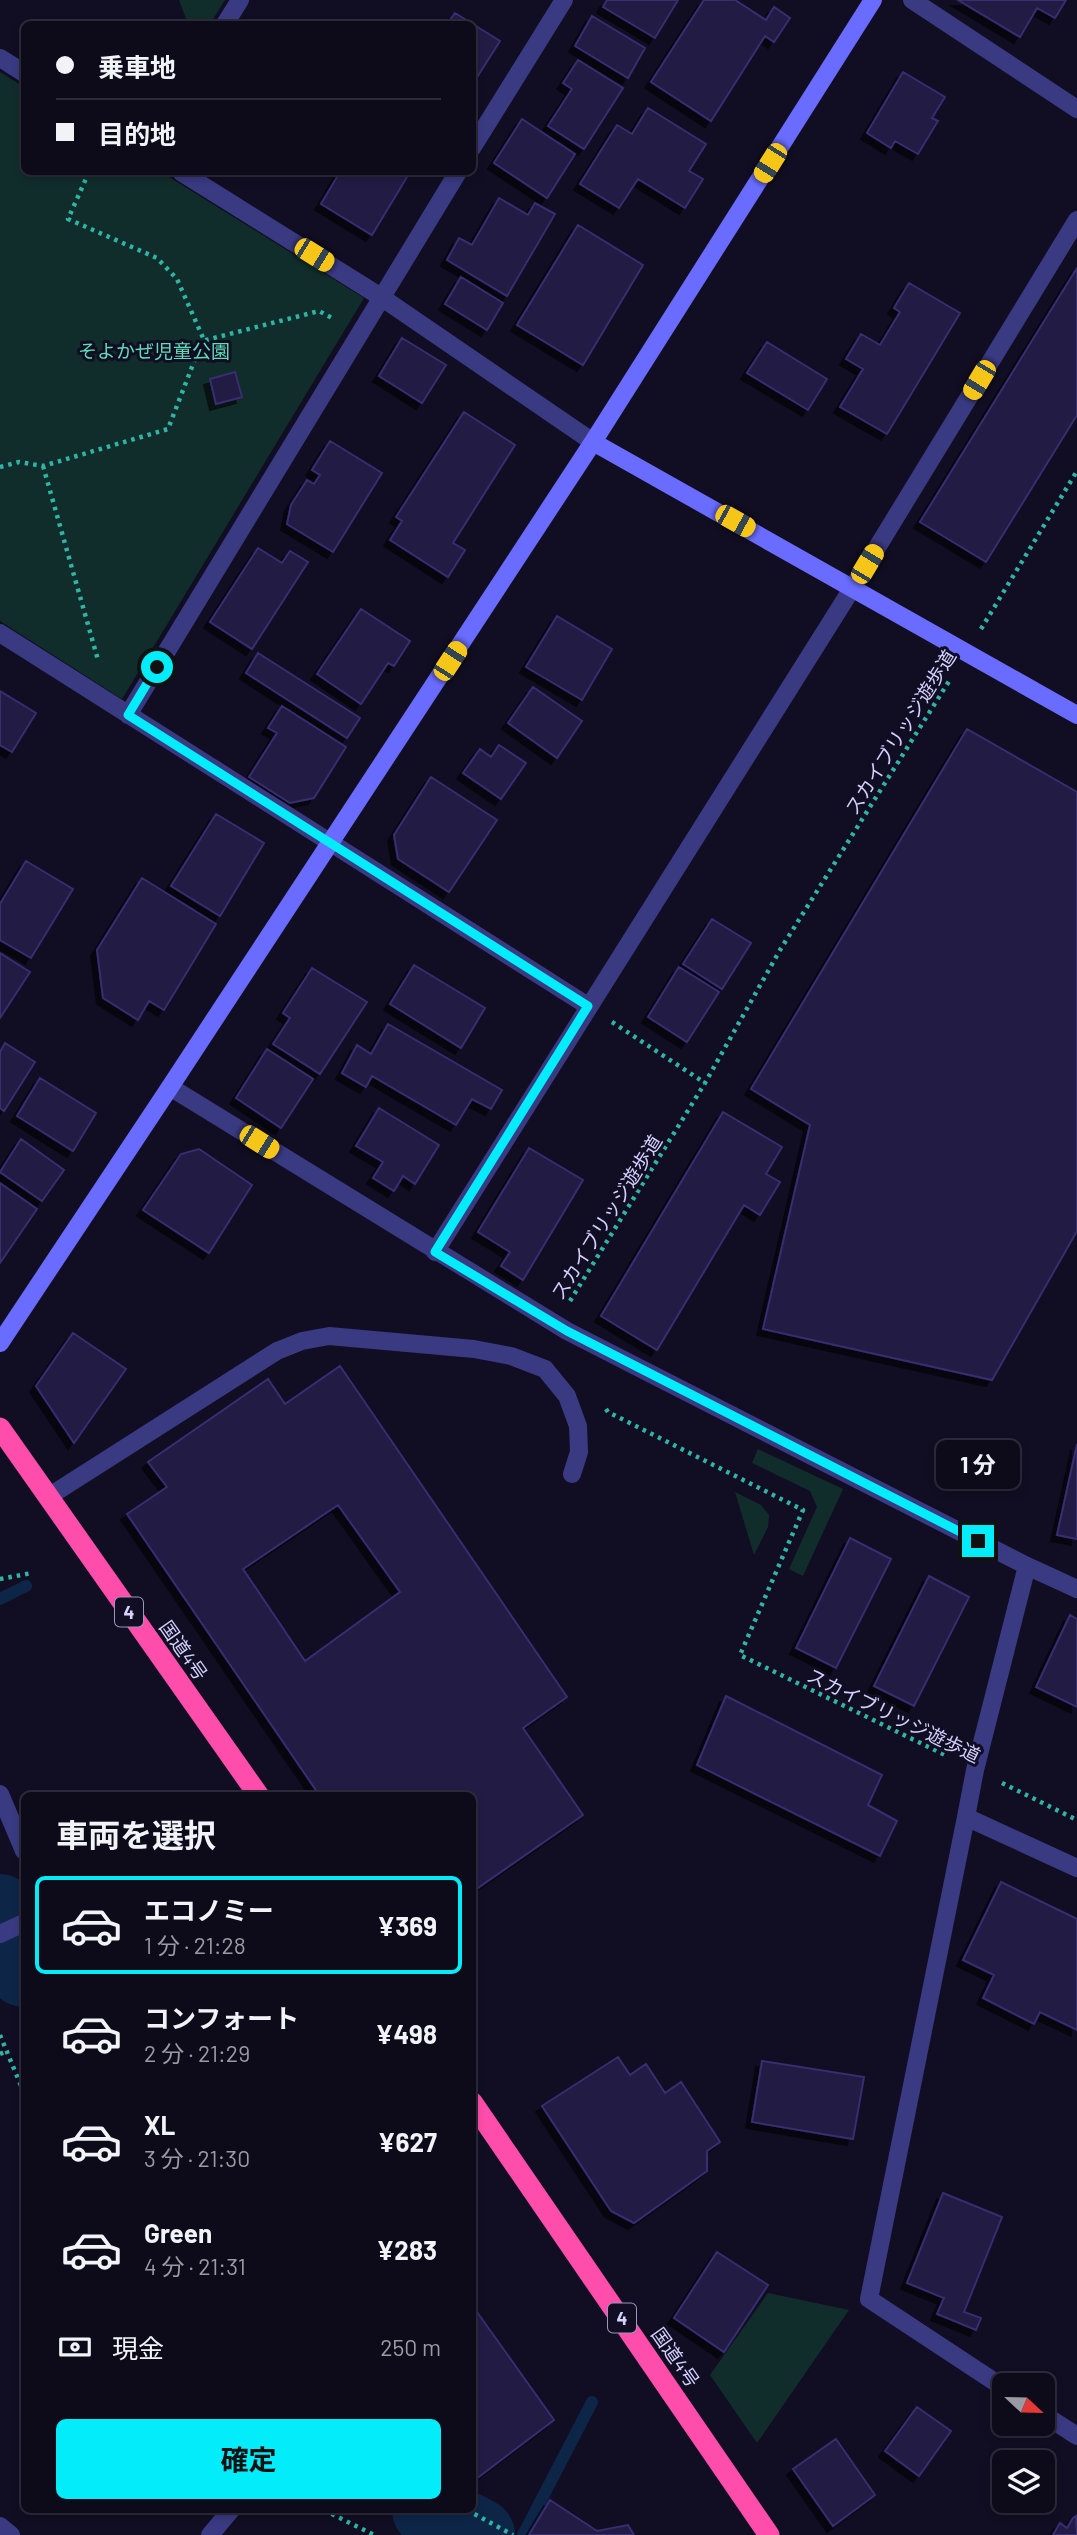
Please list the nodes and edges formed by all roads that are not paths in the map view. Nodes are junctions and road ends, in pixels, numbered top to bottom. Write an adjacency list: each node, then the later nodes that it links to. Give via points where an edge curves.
1 (240, 0): 5 (street)
2 (564, 0): 9 (street)
3 (873, 0): 14 (street)
4 (912, 0): 8 (street)
5 (227, 21)
6 (0, 58): 7 (street)
7 (21, 71)
8 (1077, 109)
9 (476, 142)
10 (186, 175): 13 (street)
11 (456, 175): 13 (street)
12 (1077, 220): 15 (street)
13 (381, 297): 14 (street); 17 (street)
14 (593, 442): 15 (street); 19 (street)
15 (853, 587): 18 (street); 20 (street)
16 (0, 633): 17 (street)
17 (128, 715): 19 (street)
18 (1077, 715)
19 (330, 843): 20 (street); 21 (street)
20 (588, 1006): 22 (street)
21 (170, 1087): 22 (street); 23 (street)
22 (435, 1252): 27 (street, via 567,1331)
23 (0, 1343)
24 (0, 1428): 26 (highway, 国道4号 / 4)
25 (572, 1474): 26 (street, via 579,1452 578,1426 567,1396 545,1369 474,1349 329,1336 277,1351)
26 (48, 1497): 29 (highway, 国道4号 / 4)
27 (1027, 1566): 28 (street); 31 (street)
28 (1077, 1589)
29 (256, 1792)
30 (0, 1794): 32 (street)
31 (966, 1818): 33 (street); 37 (street, via 869,2299)
32 (21, 1844)
33 (1077, 1868)
34 (21, 1924): 35 (street)
35 (0, 1934)
36 (476, 2108): 44 (highway, 国道4号 / 4)
37 (992, 2380)
38 (1055, 2422): 39 (street)
39 (1077, 2436)
40 (228, 2513): 43 (street)
41 (0, 2526): 42 (street)
42 (11, 2535)
43 (210, 2535)
44 (769, 2535)

